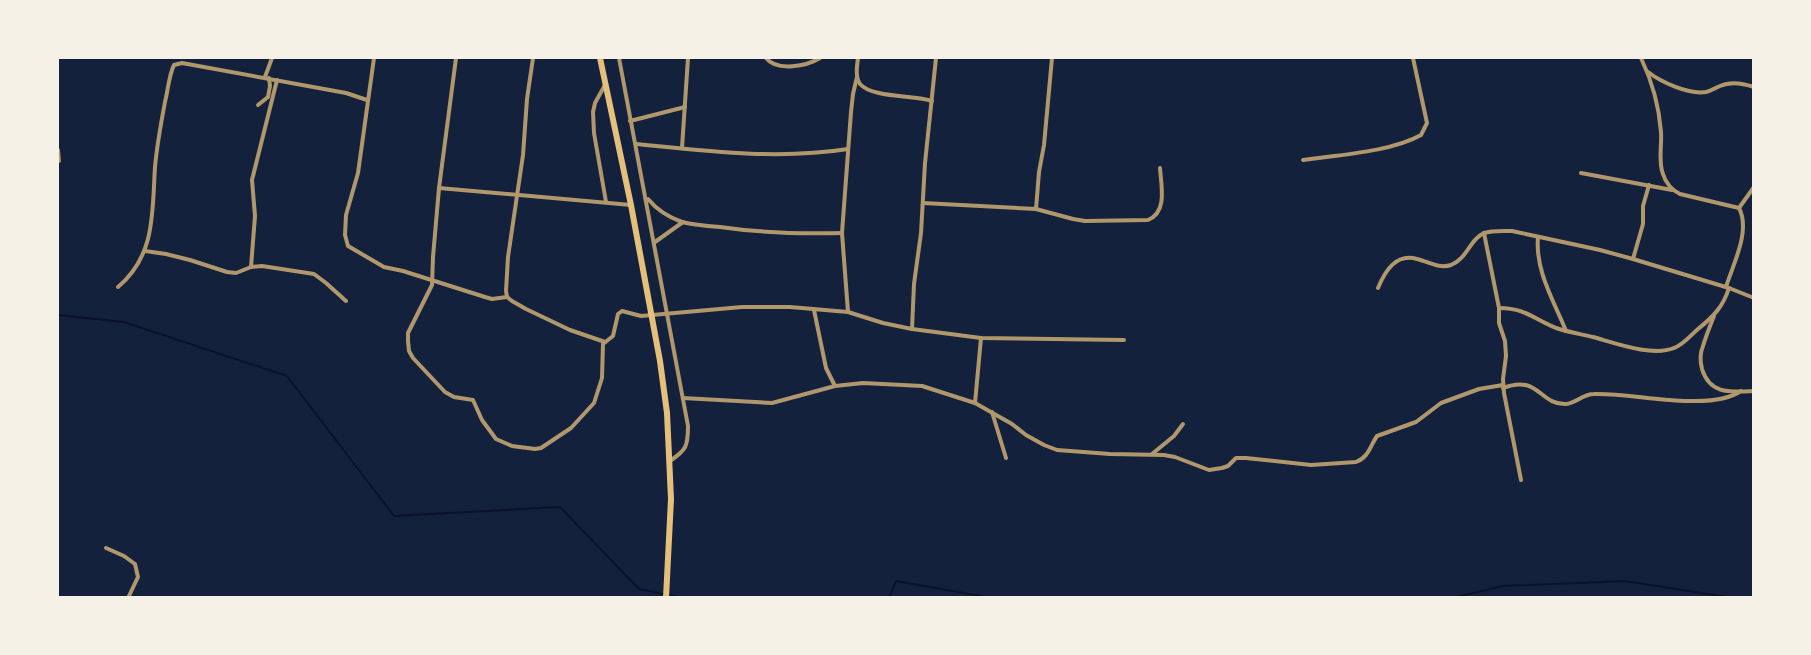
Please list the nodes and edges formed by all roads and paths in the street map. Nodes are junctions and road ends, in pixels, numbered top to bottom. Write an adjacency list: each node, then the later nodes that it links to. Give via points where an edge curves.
1 (272, 58): 17 (street)
2 (374, 58): 21 (street)
3 (456, 58): 36 (street)
4 (534, 58): 38 (street)
5 (600, 58): 19 (highway)
6 (619, 58): 25 (street)
7 (688, 58): 24 (street)
8 (766, 58): 9 (street, via 786,66)
9 (820, 58)
10 (858, 58): 16 (street)
11 (936, 58): 22 (street)
12 (1052, 58): 44 (street)
13 (1413, 58): 30 (street, via 1427,123 1421,135 1377,149)
14 (1641, 58): 15 (street)
15 (1648, 72): 20 (street, via 1665,82 1701,92 1730,83); 37 (street, via 1660,119 1661,166)
16 (857, 77): 22 (street, via 859,83 876,92); 28 (street)
17 (267, 78): 18 (street); 23 (street, via 270,86 268,97); 50 (street, via 182,63 174,65 159,136 154,202)
18 (277, 80): 21 (street); 52 (street, via 252,180 255,216)
19 (605, 84): 40 (street, via 595,103 593,123); 42 (highway)
20 (1754, 88)
21 (367, 100): 53 (street, via 358,173 346,215 346,242 351,250 379,265)
22 (932, 101): 41 (street)
23 (258, 105)
24 (685, 107): 25 (street); 27 (street)
25 (630, 121): 26 (street)
26 (636, 144): 27 (street); 39 (street)
27 (682, 148): 28 (street, via 799,154)
28 (848, 149): 46 (street)
29 (58, 150): 31 (street)
30 (1303, 160)
31 (59, 161)
32 (1160, 168): 44 (street, via 1162,204 1158,213 1148,220 1072,220)
33 (1581, 173): 34 (street)
34 (1649, 185): 37 (street); 51 (street)
35 (1754, 187): 43 (street)
36 (439, 188): 38 (street); 53 (street)
37 (1672, 190): 43 (street)
38 (518, 195): 40 (street); 57 (street, via 508,257)
39 (646, 197): 45 (street, via 655,208); 49 (street)
40 (606, 202): 42 (street)
41 (923, 203): 44 (street); 66 (street)
42 (631, 205): 64 (highway)
43 (1739, 208): 55 (street, via 1743,216 1743,235)
44 (1036, 210)
45 (683, 222): 46 (street, via 758,232); 49 (street)
46 (842, 233): 62 (street)
47 (1484, 233): 48 (street, via 1499,230); 56 (street, via 1464,256 1449,266 1410,258 1397,261 1390,266); 60 (street)
48 (1538, 237): 51 (street); 67 (street, via 1539,264)
49 (655, 242): 63 (street)
50 (145, 252): 52 (street, via 190,260 227,272 242,272); 54 (street, via 135,270)
51 (1633, 259): 55 (street)
52 (251, 267): 59 (street, via 314,274)
53 (432, 280): 57 (street, via 485,297); 70 (street, via 429,293 408,333 409,351 420,368 449,395 473,400 496,439 507,444 541,448 580,420 594,403 601,385)
54 (118, 287)
55 (1728, 287): 58 (street); 65 (street, via 1724,302)
56 (1378, 288)
57 (507, 297): 70 (street, via 570,330)
58 (1754, 298)
59 (346, 301)
60 (1499, 308): 67 (street, via 1513,308); 72 (street, via 1506,356)
61 (814, 310): 62 (street); 63 (street, via 765,306); 71 (street, via 826,368)
62 (848, 312): 66 (street)
63 (666, 313): 64 (street); 75 (street)
64 (651, 314): 70 (street, via 618,314 613,336); 81 (highway, via 668,413)
65 (1714, 316): 67 (street, via 1676,348 1667,350 1639,349); 73 (street, via 1702,346 1700,362 1704,376 1719,389)
66 (912, 329): 68 (street)
67 (1566, 331)
68 (981, 338): 69 (street); 76 (street)
69 (1124, 340)
70 (605, 342)
71 (835, 386): 75 (street, via 772,403); 76 (street, via 863,383 922,386)
72 (1503, 387): 73 (street, via 1527,385 1552,401 1566,404 1594,394 1710,400 1734,396); 79 (street, via 1479,388 1441,403 1416,422 1376,436 1370,450 1356,462 1311,465 1236,458 1228,466 1209,470 1175,457); 82 (street)
73 (1741, 391): 74 (street)
74 (1754, 391)
75 (683, 398): 81 (street, via 688,440 686,448)
76 (975, 403): 77 (street)
77 (992, 412): 79 (street, via 1026,435 1057,450); 80 (street)
78 (1183, 424): 79 (street)
79 (1152, 454)
80 (1006, 458)
81 (670, 461): 85 (highway)
82 (1521, 480)
83 (106, 548): 84 (street, via 136,564 138,576)
84 (128, 598)
85 (666, 598)

